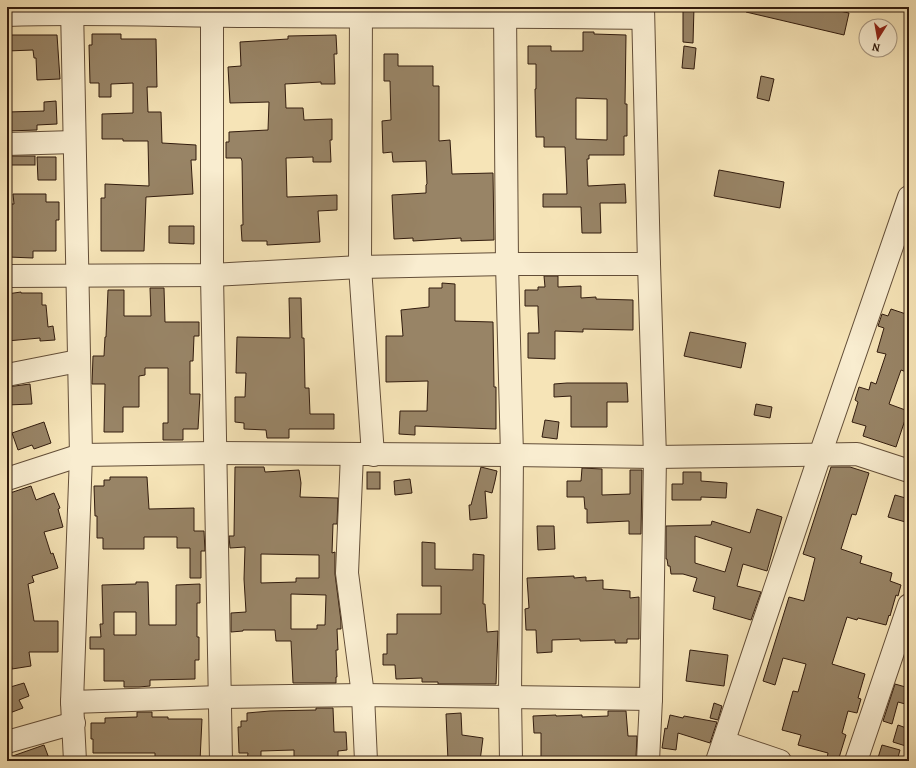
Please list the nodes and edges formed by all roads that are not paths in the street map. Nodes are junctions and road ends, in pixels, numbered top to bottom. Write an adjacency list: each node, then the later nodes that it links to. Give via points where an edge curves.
1 (72, 10): 3 (street); 6 (street); 7 (street)
2 (505, 11): 4 (street); 5 (street); 10 (street)
3 (212, 12): 4 (street); 13 (street)
4 (361, 12): 12 (street)
5 (643, 12): 11 (street)
6 (7, 15)
7 (74, 142): 8 (street); 15 (street)
8 (7, 144)
9 (909, 197): 23 (street)
10 (507, 264): 11 (street); 12 (street); 22 (street)
11 (649, 264): 24 (street)
12 (360, 267): 13 (street); 21 (street)
13 (212, 275): 15 (street); 18 (street)
14 (7, 276): 15 (street)
15 (76, 276): 16 (street)
16 (78, 361): 17 (street); 20 (street)
17 (7, 375)
18 (215, 453): 19 (street); 20 (street); 30 (street)
19 (352, 454): 21 (street); 28 (street, via 347,573)
20 (81, 455): 26 (street); 32 (street)
21 (373, 455): 22 (street)
22 (512, 455): 24 (street); 29 (street)
23 (820, 455): 24 (street); 25 (street, via 857,454); 34 (street)
24 (656, 457): 31 (street)
25 (909, 471)
26 (7, 479)
27 (909, 604): 41 (street)
28 (363, 695): 29 (street); 30 (street); 37 (street)
29 (510, 696): 31 (street); 38 (street)
30 (220, 697): 32 (street); 36 (street)
31 (651, 699): 39 (street)
32 (73, 712): 33 (street); 35 (street)
33 (7, 742)
34 (720, 751): 40 (street)
35 (75, 761)
36 (222, 761)
37 (366, 761)
38 (511, 761)
39 (648, 761)
40 (780, 761)
41 (856, 761)

